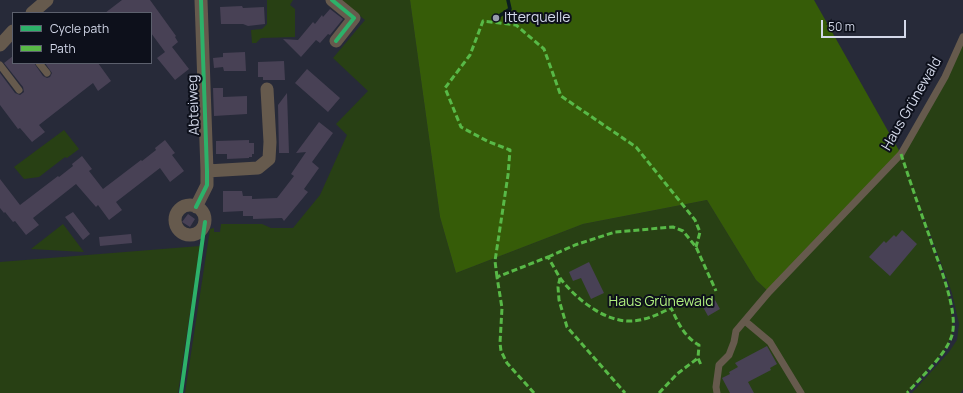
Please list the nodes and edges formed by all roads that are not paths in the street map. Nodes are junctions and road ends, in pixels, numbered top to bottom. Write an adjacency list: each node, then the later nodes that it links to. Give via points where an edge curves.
1 (47, 0): 4 (street)
2 (201, 0): 14 (street, Abteiweg)
3 (332, 0): 7 (street, via 354,18)
4 (33, 12)
5 (12, 32): 8 (street)
6 (963, 37): 16 (lane, Haus Grünewald, via 945,77 901,154 769,292)
7 (336, 41)
8 (0, 45)
9 (40, 64): 11 (lane)
10 (0, 65): 13 (lane)
11 (47, 72)
12 (267, 89): 14 (street, via 269,159 258,168)
13 (20, 90)
14 (207, 170): 15 (street, Abteiweg, via 207,185)
15 (196, 207)
16 (745, 321): 17 (lane, Haus Grünewald, via 736,331 729,355 719,365); 18 (lane, via 770,342)
17 (716, 393)
18 (801, 393)

